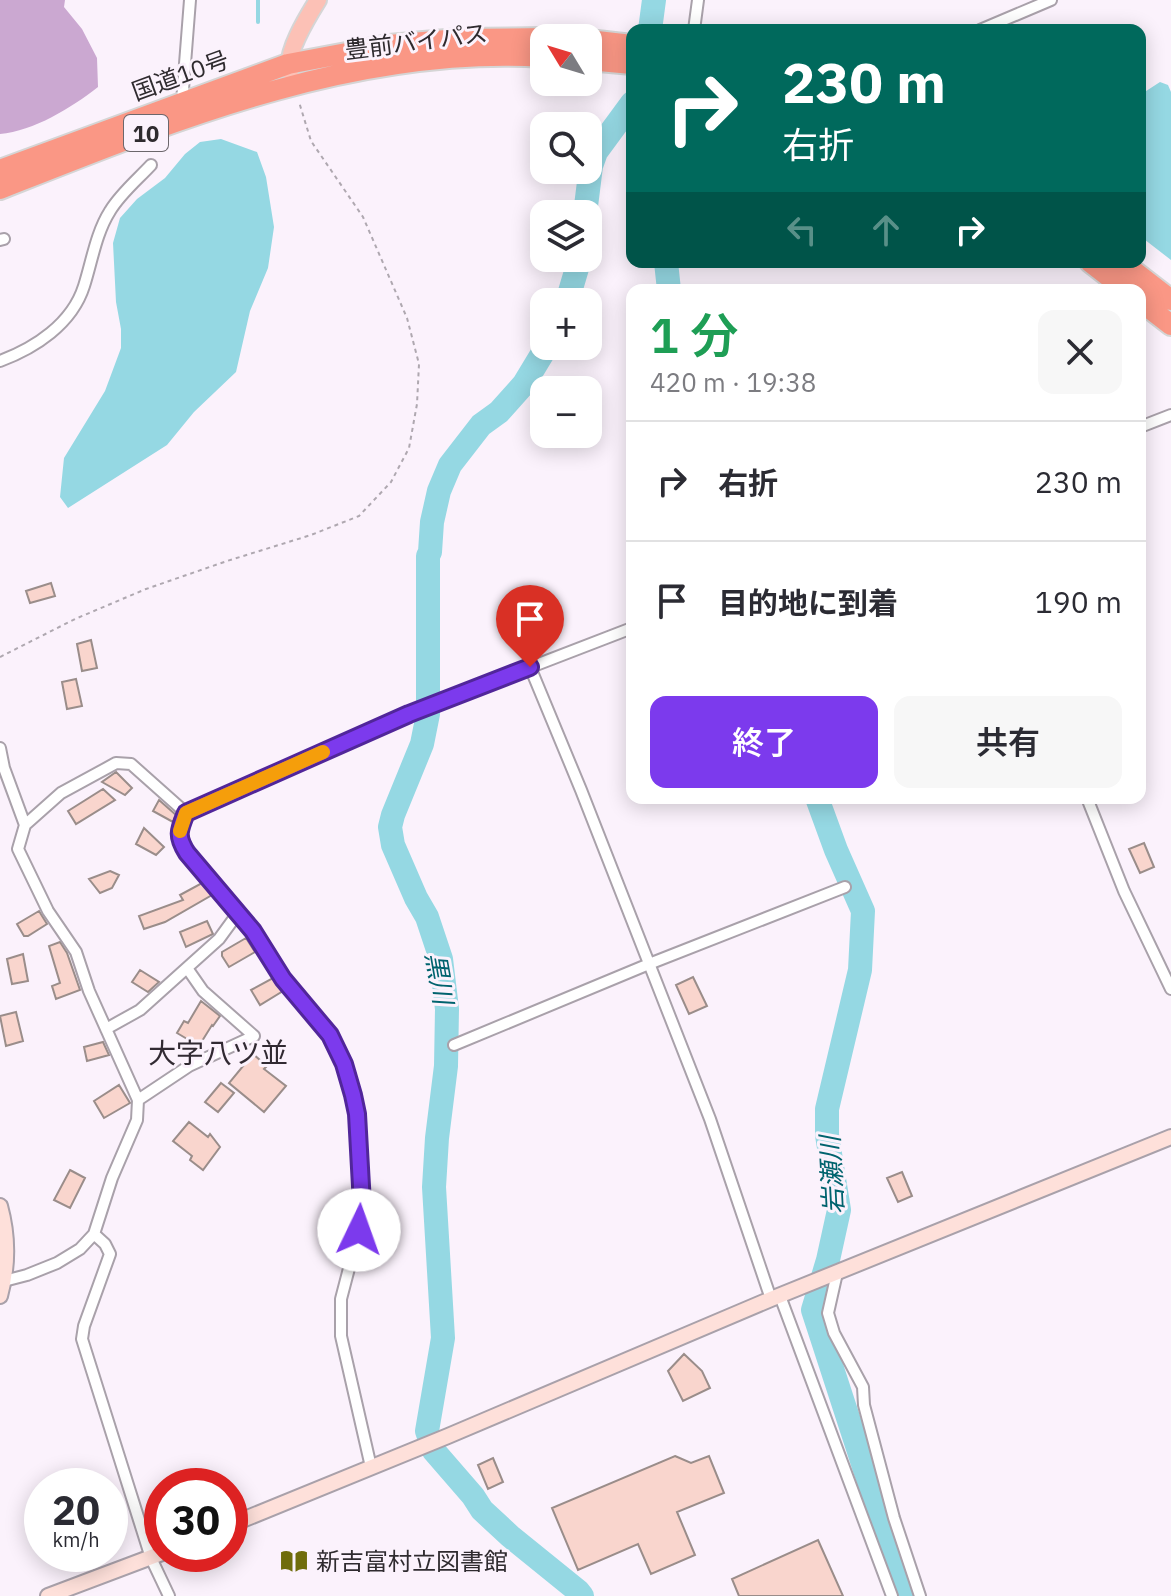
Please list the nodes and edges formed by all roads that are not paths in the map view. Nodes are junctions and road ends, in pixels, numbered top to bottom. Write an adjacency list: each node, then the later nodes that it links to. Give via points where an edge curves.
1 (190, 0): 15 (street)
2 (318, 0): 13 (main road)
3 (698, 0): 5 (street)
4 (1051, 0): 6 (street)
5 (695, 24)
6 (994, 24)
7 (530, 38): 13 (highway, 豊前バイパス / 10, via 389,45)
8 (626, 46): 9 (highway)
9 (602, 50)
10 (602, 53): 12 (highway)
11 (530, 57): 14 (highway, 豊前バイパス / 10, via 392,65)
12 (626, 62)
13 (288, 64): 14 (main road); 15 (highway, 国道10号 / 10)
14 (294, 84): 18 (highway, 国道10号 / 10, via 183,118)
15 (182, 102): 17 (highway, 国道10号 / 10)
16 (151, 165): 25 (street, via 110,209 83,290 67,319 26,351)
17 (0, 170)
18 (0, 189)
19 (1098, 268): 21 (highway)
20 (1130, 268): 22 (highway)
21 (1118, 284)
22 (1171, 300)
23 (1146, 306): 24 (highway)
24 (1171, 325)
25 (0, 361)
26 (1171, 415): 27 (street)
27 (1146, 425)
28 (626, 630): 29 (street)
29 (530, 667): 32 (street, via 409,714); 36 (street)
30 (0, 748): 33 (street)
31 (1089, 804): 38 (street)
32 (186, 813): 33 (street, via 131,764 116,763 61,793); 35 (street, via 179,841)
33 (25, 825): 39 (street, via 18,849 48,911 76,952)
34 (845, 887): 36 (street)
35 (238, 913): 37 (street); 48 (street, via 330,1035 353,1095 362,1204 341,1299 341,1336)
36 (649, 964): 40 (street); 47 (street)
37 (187, 968): 39 (street, via 140,1010); 41 (street, via 203,991 254,1036 189,1066)
38 (1171, 989)
39 (106, 1029): 41 (street)
40 (454, 1045)
41 (138, 1100): 44 (street, via 137,1120)
42 (1171, 1137): 45 (street)
43 (0, 1206): 46 (street, via 5,1225)
44 (94, 1234): 46 (street, via 57,1263); 50 (street, via 110,1254 82,1339)
45 (832, 1275): 47 (street); 56 (street, via 828,1313 863,1387 894,1518)
46 (2, 1288)
47 (775, 1297): 48 (street); 55 (street)
48 (371, 1467): 49 (street)
49 (248, 1518)
50 (144, 1520)
51 (144, 1560): 53 (street)
52 (161, 1572): 54 (street)
53 (48, 1596)
54 (169, 1596)
55 (892, 1596)
56 (920, 1596)

